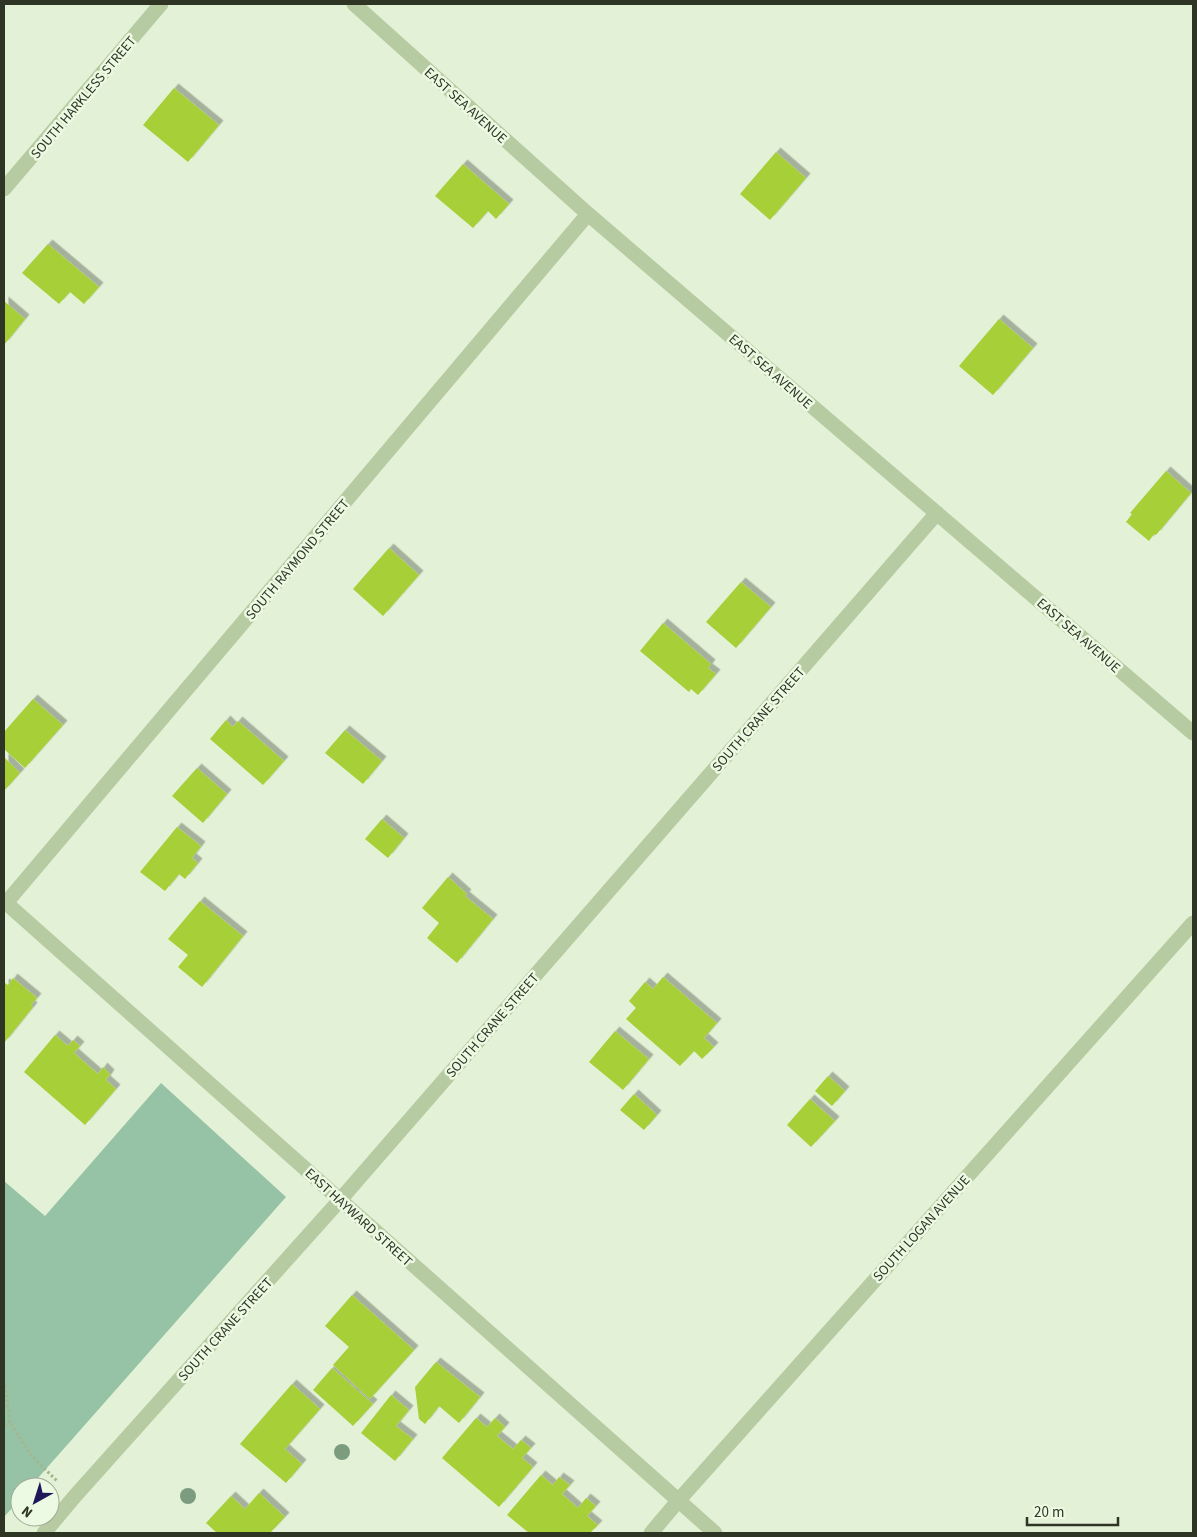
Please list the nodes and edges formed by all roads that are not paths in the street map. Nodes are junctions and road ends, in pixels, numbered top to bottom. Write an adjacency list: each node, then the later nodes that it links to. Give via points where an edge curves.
1 (161, 4): 3 (street, SOUTH HARKLESS STREET)
2 (354, 4): 4 (street, EAST SEA AVENUE)
3 (4, 190)
4 (588, 214): 5 (street, EAST SEA AVENUE); 7 (street, SOUTH RAYMOND STREET)
5 (937, 513): 6 (street, EAST SEA AVENUE); 9 (street, SOUTH CRANE STREET)
6 (1193, 733)
7 (5, 902): 9 (street, EAST HAYWARD STREET)
8 (1193, 923): 10 (street, SOUTH LOGAN AVENUE)
9 (340, 1200): 10 (street, EAST HAYWARD STREET); 11 (street, SOUTH CRANE STREET)
10 (678, 1501): 12 (street, SOUTH LOGAN AVENUE); 13 (street, EAST HAYWARD STREET)
11 (44, 1533)
12 (651, 1533)
13 (715, 1533)

